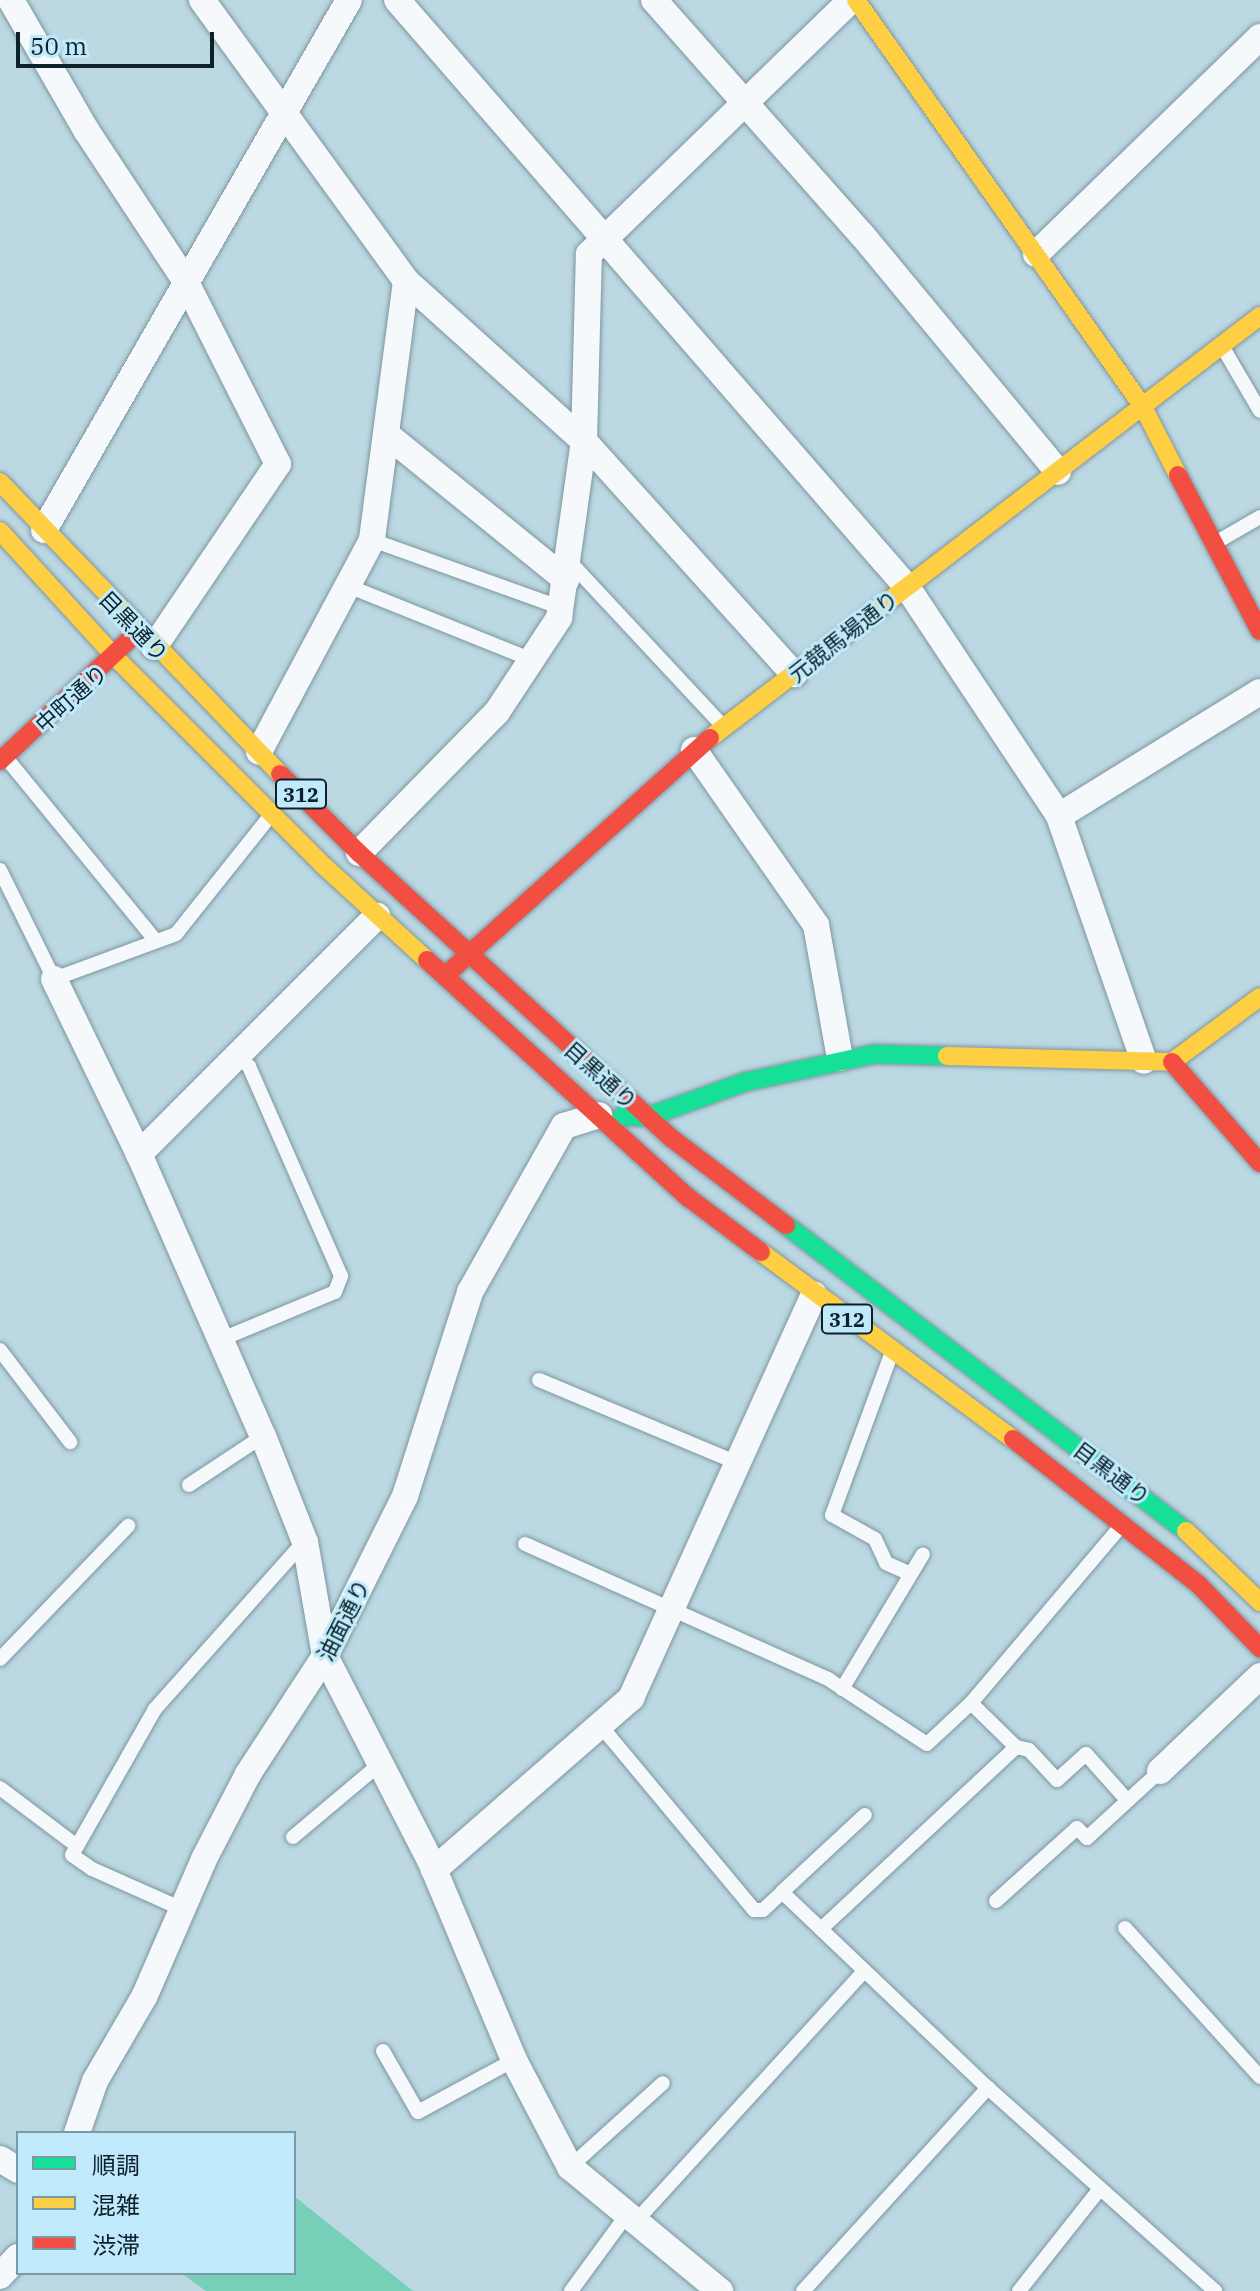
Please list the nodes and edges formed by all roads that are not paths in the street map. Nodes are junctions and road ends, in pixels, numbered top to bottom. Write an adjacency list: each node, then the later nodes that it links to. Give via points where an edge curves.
1 (11, 0): 12 (street, via 86,130)
2 (202, 0): 9 (street)
3 (349, 0): 9 (street)
4 (397, 0): 10 (street)
5 (654, 0): 8 (street)
6 (853, 0): 8 (street); 11 (main road)
7 (1260, 37): 11 (street)
8 (745, 107): 10 (street); 20 (street, via 863,236)
9 (282, 115): 12 (street); 13 (street)
10 (604, 236): 19 (street, via 589,254); 29 (street)
11 (1036, 254): 16 (main road)
12 (185, 280): 23 (street); 32 (street, via 278,464)
13 (406, 281): 18 (street); 19 (street)
14 (1260, 316): 15 (main road, 元競馬場通り)
15 (1222, 346): 16 (main road, 元競馬場通り); 17 (lane)
16 (1143, 407): 20 (main road, 元競馬場通り); 26 (main road)
17 (1260, 411)
18 (386, 434): 25 (street); 27 (street)
19 (584, 441): 27 (street); 35 (street)
20 (1058, 472): 29 (main road, 元競馬場通り)
21 (0, 482): 23 (main road, 目黒通り / 312)
22 (1260, 517): 26 (lane)
23 (44, 530): 32 (main road, 目黒通り / 312)
24 (0, 531): 33 (main road, 目黒通り / 312)
25 (372, 540): 28 (street); 30 (lane)
26 (1215, 544): 31 (main road)
27 (568, 571): 30 (street); 37 (lane)
28 (348, 586): 34 (lane); 39 (street)
29 (907, 587): 35 (main road, 元競馬場通り); 42 (street)
30 (562, 608): 34 (street)
31 (1260, 631)
32 (146, 639): 33 (main road, 中町通り); 39 (main road, 目黒通り / 312)
33 (115, 657): 40 (main road, 中町通り); 41 (main road, 目黒通り / 312)
34 (532, 660): 43 (street, via 497,712)
35 (794, 674): 37 (main road, 元競馬場通り)
36 (1260, 692): 42 (street)
37 (724, 727): 38 (main road, 元競馬場通り)
38 (694, 750): 47 (main road, 元競馬場通り); 52 (street, via 816,925)
39 (259, 752): 43 (main road, 目黒通り / 312)
40 (3, 759): 46 (lane)
41 (271, 814): 45 (main road, 目黒通り / 312); 46 (lane, via 176,934)
42 (1059, 816): 53 (street)
43 (359, 853): 47 (main road, 目黒通り / 312)
44 (0, 870): 49 (lane)
45 (377, 916): 48 (main road, 目黒通り / 312); 51 (street)
46 (156, 941): 49 (lane)
47 (468, 954): 48 (main road, 元競馬場通り); 56 (main road, 目黒通り / 312)
48 (444, 977): 55 (main road, 目黒通り / 312)
49 (54, 979): 57 (street)
50 (1260, 997): 54 (main road)
51 (237, 1057): 57 (street); 60 (lane, via 249,1066 341,1276 335,1292)
52 (840, 1058): 53 (main road, via 874,1054); 56 (main road, via 745,1082)
53 (1144, 1061): 54 (main road)
54 (1172, 1062): 58 (main road)
55 (599, 1115): 56 (main road); 59 (main road, 目黒通り / 312, via 689,1198); 77 (street, 油面通り, via 564,1126 470,1292 405,1496)
56 (647, 1117): 74 (main road, 目黒通り / 312, via 1177,1522)
57 (139, 1154): 60 (street)
58 (1260, 1163)
59 (814, 1295): 62 (main road, 目黒通り / 312); 66 (street)
60 (222, 1339): 64 (street)
61 (0, 1350): 65 (lane)
62 (892, 1352): 68 (main road, 目黒通り / 312); 73 (lane, via 832,1515 875,1539 886,1563)
63 (539, 1380): 66 (lane)
64 (263, 1436): 67 (lane); 70 (street)
65 (70, 1442)
66 (740, 1464): 75 (street)
67 (189, 1485)
68 (1124, 1523): 76 (main road, 目黒通り / 312, via 1199,1585); 81 (lane)
69 (128, 1526): 78 (lane)
70 (305, 1542): 77 (street); 90 (lane, via 155,1709)
71 (525, 1544): 75 (lane)
72 (923, 1554): 73 (lane)
73 (911, 1574): 80 (lane)
74 (1260, 1602)
75 (673, 1609): 80 (lane); 82 (street, via 631,1698)
76 (1260, 1648)
77 (325, 1656): 84 (street); 94 (street, 油面通り, via 248,1774)
78 (0, 1659)
79 (1260, 1676): 85 (street)
80 (842, 1689): 81 (lane, via 927,1744)
81 (971, 1703): 83 (lane)
82 (600, 1725): 91 (street); 92 (lane, via 754,1910 763,1910)
83 (1016, 1747): 87 (lane, via 1029,1750 1057,1780 1086,1754); 96 (lane)
84 (382, 1762): 89 (lane); 91 (street)
85 (1160, 1771): 87 (lane)
86 (0, 1788): 90 (lane)
87 (1127, 1800): 93 (lane, via 1087,1838 1077,1828)
88 (865, 1815): 92 (lane)
89 (293, 1837)
90 (77, 1846): 94 (lane, via 72,1855 92,1869)
91 (434, 1870): 99 (street)
92 (782, 1892): 96 (lane)
93 (996, 1901)
94 (182, 1909): 103 (street, 油面通り, via 145,1995 95,2081)
95 (1125, 1928): 100 (lane)
96 (821, 1929): 97 (lane)
97 (864, 1971): 102 (lane); 106 (lane)
98 (383, 2051): 99 (lane, via 418,2112)
99 (514, 2060): 104 (street)
100 (1260, 2077)
101 (663, 2083): 104 (lane)
102 (988, 2088): 105 (lane); 112 (lane)
103 (78, 2131)
104 (570, 2167): 106 (street)
105 (1099, 2190): 113 (lane); 114 (lane)
106 (632, 2217): 110 (lane); 111 (street)
107 (16, 2259): 108 (street)
108 (0, 2276): 109 (street)
109 (16, 2291)
110 (571, 2291)
111 (720, 2291)
112 (803, 2291)
113 (1019, 2291)
114 (1215, 2291)

